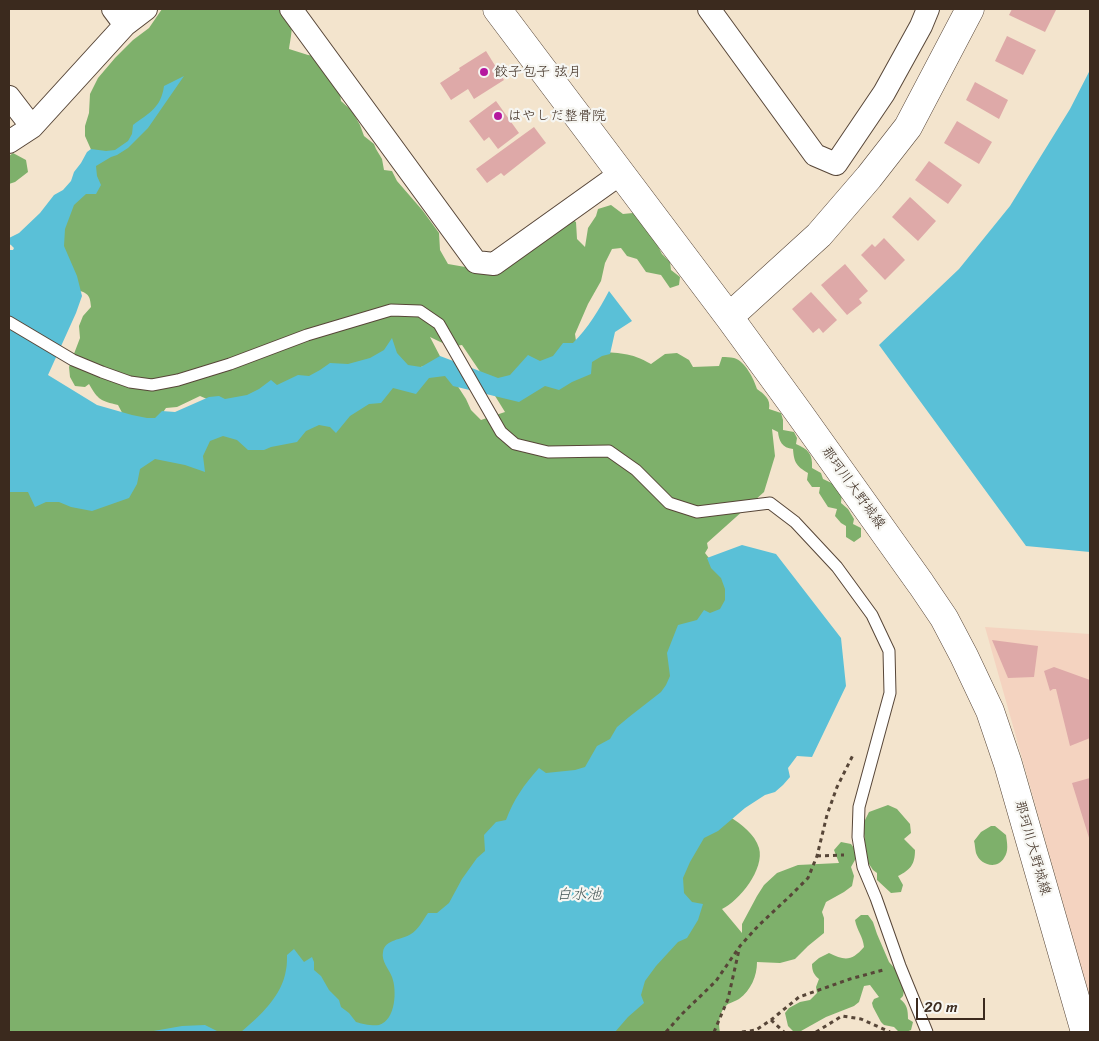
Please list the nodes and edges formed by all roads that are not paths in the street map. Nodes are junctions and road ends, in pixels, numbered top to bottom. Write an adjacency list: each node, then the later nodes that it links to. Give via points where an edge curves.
1 (146, 9): 7 (street)
2 (291, 9): 11 (street, via 476,262 494,264)
3 (497, 9): 11 (main road, 那珂川大野城線)
4 (709, 9): 6 (street, via 815,155 836,164 884,92)
5 (970, 9): 12 (main road, via 908,127 869,177 819,235)
6 (919, 14)
7 (119, 17): 9 (street)
8 (9, 97): 9 (street)
9 (32, 127): 10 (street)
10 (9, 142)
11 (620, 174): 12 (main road, 那珂川大野城線)
12 (729, 317): 15 (main road, 那珂川大野城線, via 922,584 964,656 990,711 1008,764)
13 (9, 322): 14 (lane, via 73,360 130,382 152,386 221,366 307,334 391,310 420,312 439,324 501,432 515,444 548,452 609,451 636,470 669,503 698,512 770,502 795,522 836,567 872,615 889,651 890,693 859,807 858,837 863,867)
14 (928, 1032)
15 (1085, 1032)

